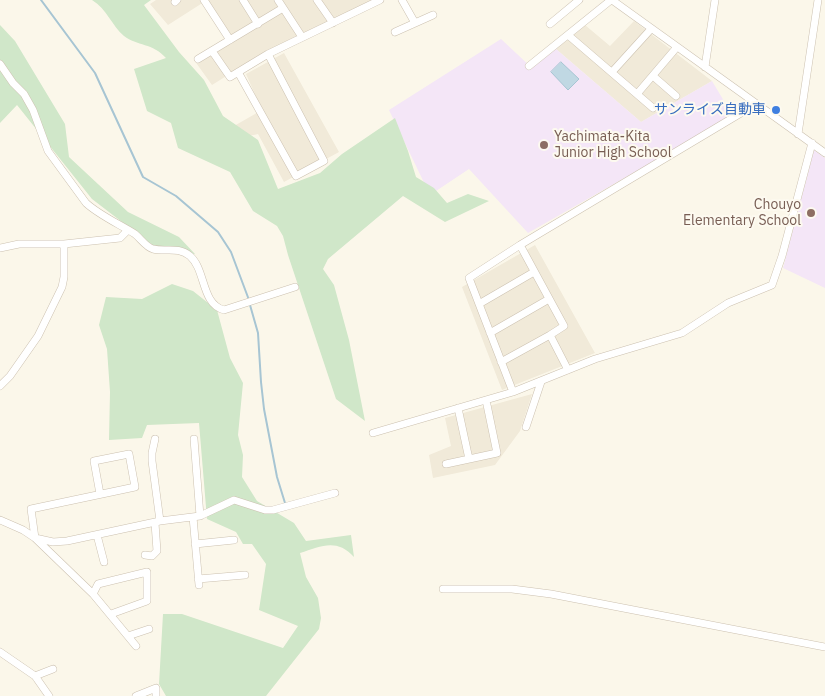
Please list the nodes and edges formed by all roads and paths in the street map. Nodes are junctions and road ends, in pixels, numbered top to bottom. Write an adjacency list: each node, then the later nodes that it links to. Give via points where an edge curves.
1 (204, 0): 21 (street)
2 (243, 0): 14 (street)
3 (278, 0): 11 (street)
4 (318, 0): 15 (street)
5 (380, 0): 15 (street)
6 (402, 0): 13 (street)
7 (579, 0): 16 (street)
8 (612, 0): 17 (street); 19 (street)
9 (715, 0): 28 (street)
10 (818, 0): 36 (street)
11 (284, 8): 14 (street); 20 (street)
12 (433, 15): 13 (street)
13 (415, 23): 18 (street)
14 (258, 24): 21 (street)
15 (333, 24): 20 (street)
16 (550, 24)
17 (651, 29): 22 (street); 30 (street)
18 (396, 32)
19 (568, 35): 27 (street); 30 (street)
20 (302, 37): 24 (street)
21 (230, 40): 23 (street)
22 (677, 47): 28 (street); 31 (street)
23 (212, 51): 25 (street); 29 (street, via 230,77)
24 (268, 54): 29 (street); 29 (street, via 324,161 296,176)
25 (198, 59)
26 (0, 64): 39 (street, via 34,110 48,151 56,164 86,203)
27 (529, 66)
28 (705, 67): 34 (street)
29 (238, 72)
30 (612, 72): 32 (street)
31 (653, 76): 32 (street); 33 (street)
32 (637, 94): 35 (street)
33 (676, 96)
34 (756, 104): 36 (street); 41 (street)
35 (654, 108)
36 (798, 134): 37 (street)
37 (812, 143): 38 (street); 50 (street, via 772,285 728,303 682,333)
38 (825, 153)
39 (128, 230): 40 (street, via 120,238); 44 (street, via 150,248 178,249 191,257 211,301 218,308 224,310)
40 (64, 244): 42 (street, via 19,244); 52 (street, via 62,287 38,336)
41 (520, 245): 43 (street); 46 (street, via 469,278)
42 (0, 248)
43 (534, 272): 45 (street); 46 (street)
44 (296, 287)
45 (549, 299): 47 (street); 48 (street, via 564,326)
46 (479, 304): 47 (street)
47 (490, 333): 49 (street)
48 (550, 335): 49 (street); 50 (street)
49 (502, 362): 53 (street)
50 (568, 370): 51 (street)
51 (541, 382): 53 (street); 56 (street)
52 (0, 386)
53 (513, 392): 54 (street)
54 (486, 400): 55 (street); 60 (street, via 497,453)
55 (458, 408): 57 (street); 60 (street)
56 (526, 427)
57 (373, 433)
58 (155, 439): 66 (street, via 152,462)
59 (194, 439): 64 (street)
60 (469, 459): 61 (street)
61 (446, 464)
62 (334, 493): 64 (street, via 273,510 234,500)
63 (100, 494): 63 (street, via 135,487 129,454 94,461); 68 (street, via 31,509)
64 (196, 516): 66 (street); 70 (street)
65 (0, 520): 68 (street)
66 (157, 522): 67 (street); 71 (street, via 157,552 152,556)
67 (97, 535): 68 (street, via 53,542); 72 (street)
68 (35, 538): 75 (street)
69 (234, 540): 70 (street)
70 (195, 544): 73 (street, via 198,582)
71 (144, 555)
72 (104, 562)
73 (245, 575)
74 (443, 589): 80 (street, via 512,589 551,594)
75 (93, 594): 76 (street); 76 (street, via 98,584 147,572 147,601)
76 (111, 614): 78 (street)
77 (149, 629): 78 (street)
78 (128, 636): 79 (street)
79 (136, 646)
80 (825, 647)
81 (0, 652): 83 (street)
82 (53, 669): 83 (street)
83 (35, 676): 84 (street)
84 (49, 696)
85 (136, 696): 86 (street, via 156,688)
86 (156, 696)

